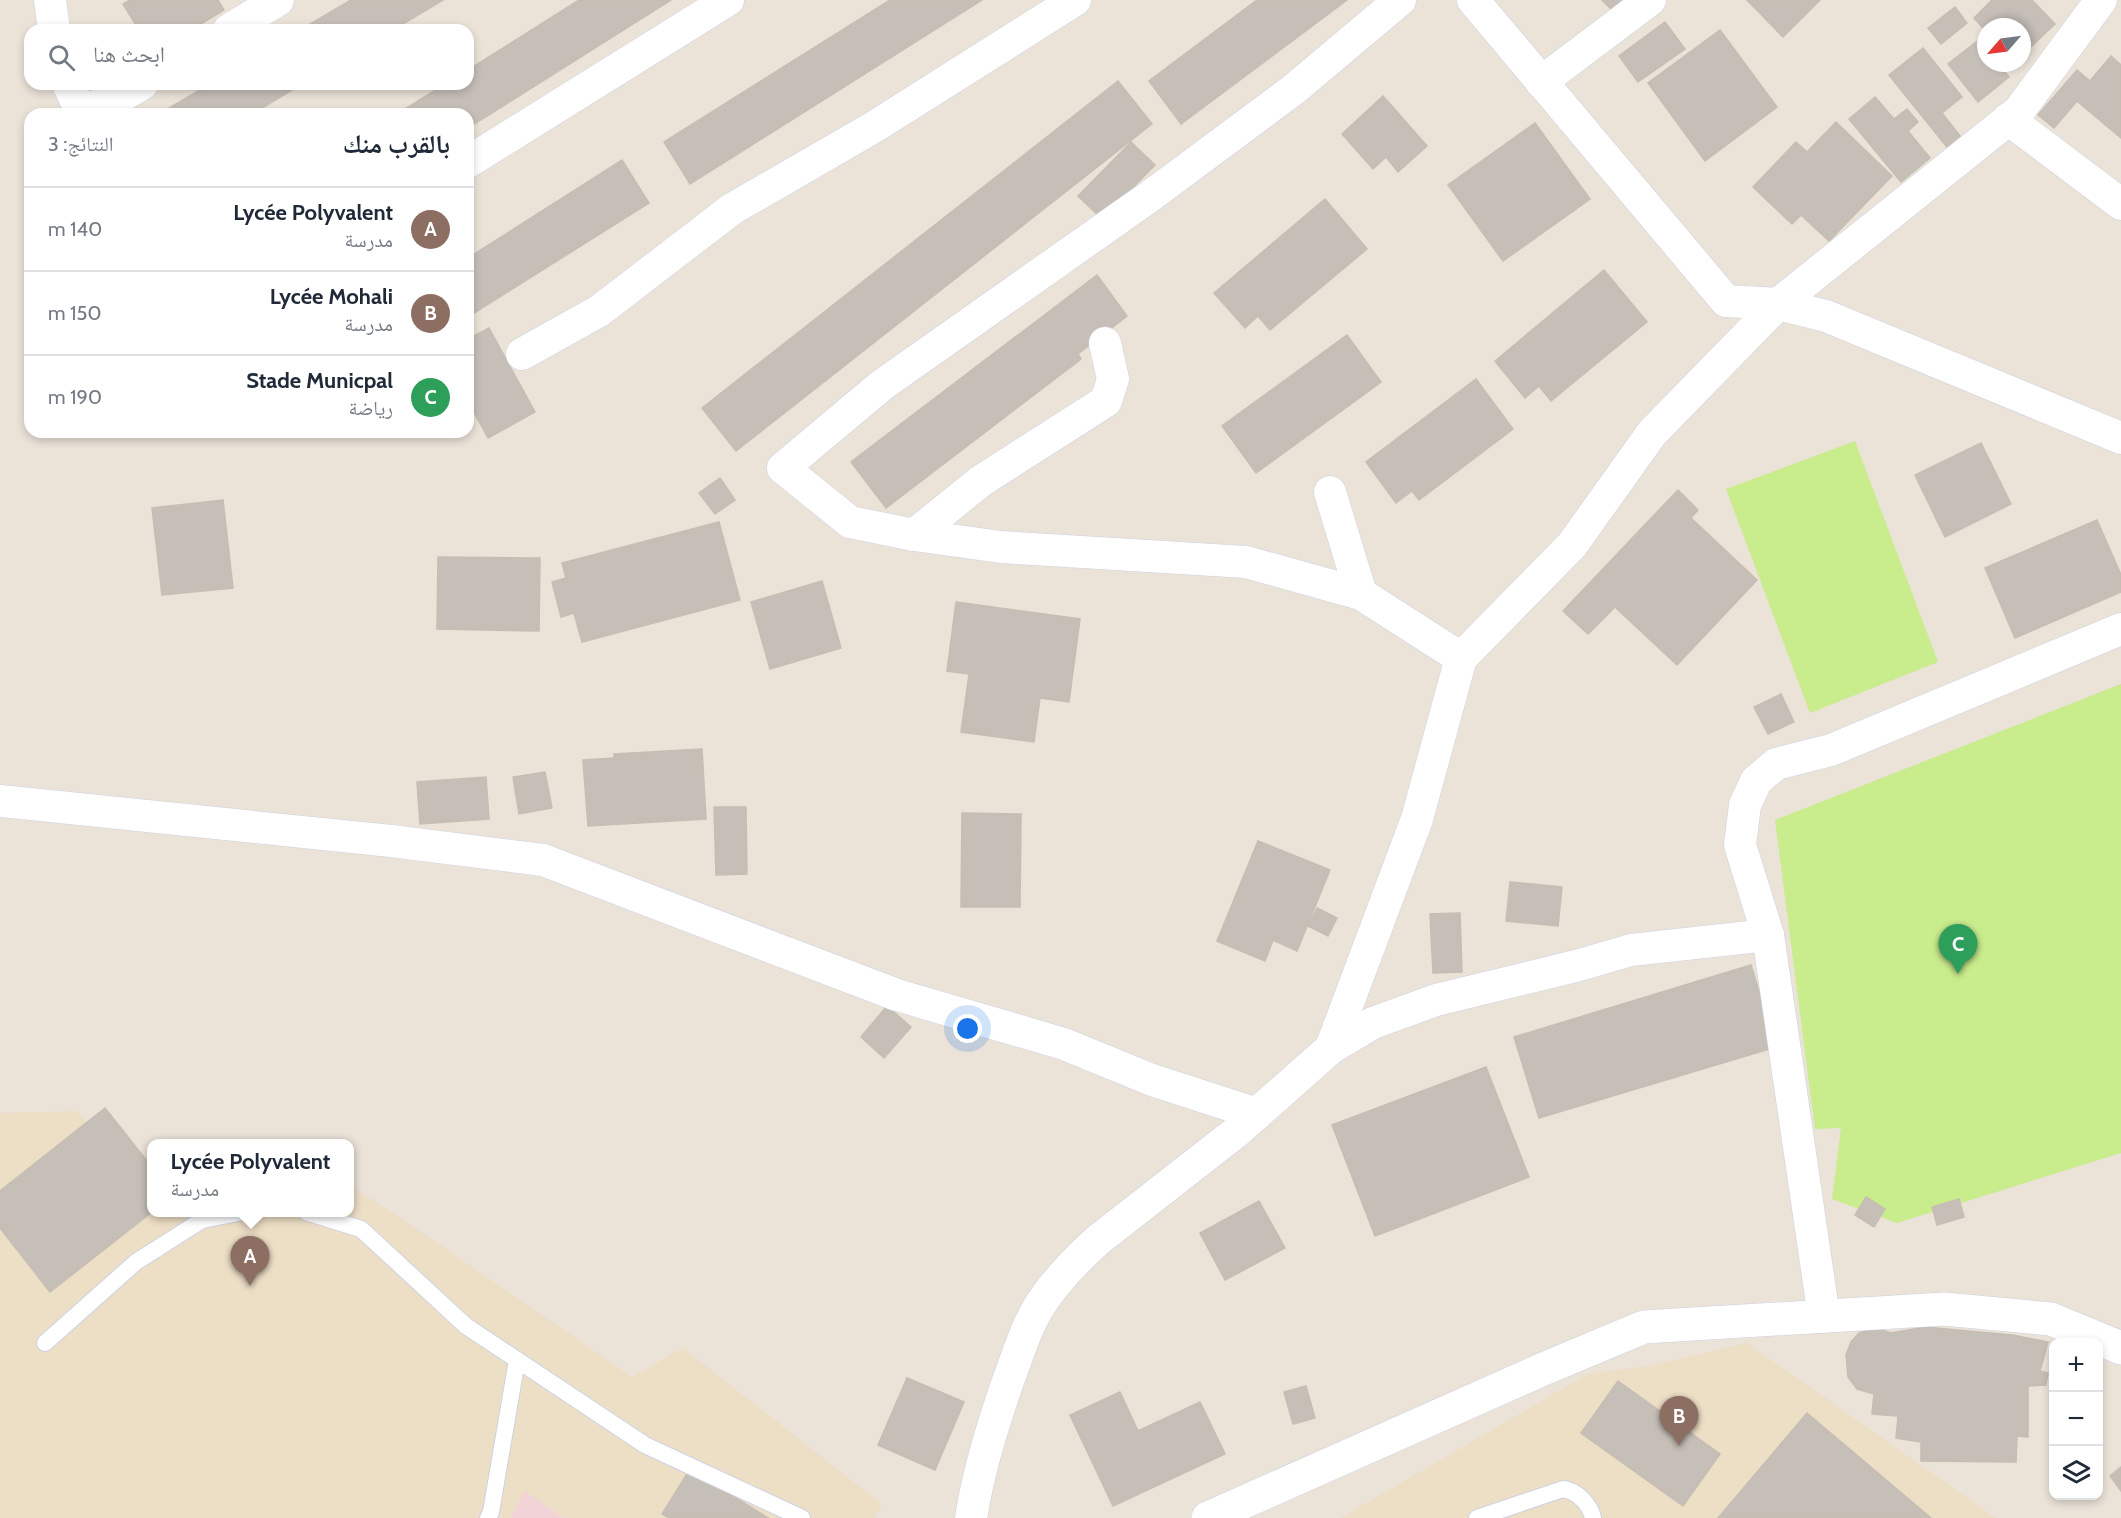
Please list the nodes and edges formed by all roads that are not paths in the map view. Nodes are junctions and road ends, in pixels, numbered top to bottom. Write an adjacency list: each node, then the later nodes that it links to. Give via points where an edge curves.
1 (50, 0): 9 (street)
2 (278, 0): 10 (street)
3 (728, 0): 17 (street)
4 (1076, 0): 21 (street, via 874,127 732,209 599,311)
5 (1400, 0): 24 (street, via 1293,90 1113,223 882,385 783,468 850,522)
6 (1473, 0): 11 (street)
7 (1650, 0): 11 (street)
8 (2101, 0): 16 (street, via 2019,111)
9 (53, 24)
10 (239, 24)
11 (1541, 82): 19 (street, via 1726,301)
12 (71, 90): 14 (street)
13 (132, 90): 15 (street)
14 (80, 108)
15 (89, 108)
16 (2008, 119): 18 (street); 19 (street)
17 (474, 158)
18 (2121, 204)
19 (1778, 304): 22 (street, via 1826,316); 27 (street, via 1652,434 1572,545)
20 (1105, 343): 24 (street, via 1113,379 1106,401 981,481)
21 (522, 354)
22 (2121, 438)
23 (1330, 492): 25 (street)
24 (914, 535): 25 (street, via 1001,547 1246,562)
25 (1361, 594): 27 (street)
26 (2121, 629): 29 (street, via 1831,750 1776,764 1756,781 1745,805 1740,845)
27 (1461, 658): 30 (street, via 1417,819)
28 (0, 801): 31 (street, via 543,860 897,995 1064,1044 1152,1080)
29 (1768, 935): 30 (street, via 1631,950 1436,1000 1373,1023); 34 (street)
30 (1331, 1048): 31 (street)
31 (1257, 1114): 40 (street, via 1098,1240 1051,1289 1026,1330 1000,1404 983,1454)
32 (217, 1217): 35 (lane, via 202,1220 136,1262)
33 (323, 1217): 37 (lane, via 361,1228 466,1326)
34 (1824, 1317): 36 (street, via 1944,1309 2050,1320); 41 (street, via 1644,1327)
35 (45, 1343)
36 (2121, 1348)
37 (517, 1360): 38 (lane); 39 (lane, via 645,1445)
38 (488, 1518)
39 (802, 1518)
40 (971, 1518)
41 (1208, 1518)
42 (1477, 1518): 43 (lane, via 1572,1490 1591,1509)
43 (1593, 1518)

